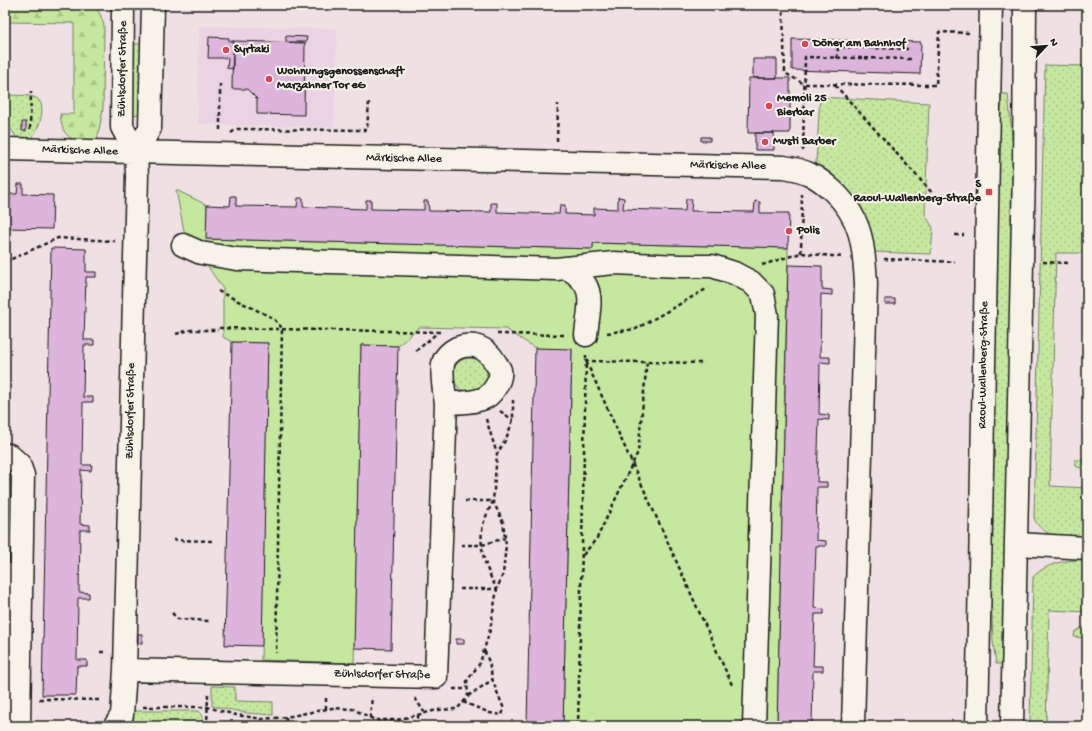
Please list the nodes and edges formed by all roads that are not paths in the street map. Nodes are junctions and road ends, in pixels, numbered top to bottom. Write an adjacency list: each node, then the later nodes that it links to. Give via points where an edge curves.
1 (124, 5): 6 (street, Zühlsdorfer Straße, via 122,127)
2 (153, 5): 6 (street, Zühlsdorfer Straße, via 150,128)
3 (991, 5): 21 (street, Raoul-Wallenberg-Straße)
4 (1025, 5): 12 (street)
5 (5, 149): 6 (street, Märkische Allee)
6 (136, 153): 16 (street, Zühlsdorfer Straße); 20 (street, Märkische Allee, via 784,167 802,170 823,181 851,210 858,228 866,284)
7 (183, 245): 8 (street, via 201,253 237,259)
8 (567, 268): 9 (street, via 580,275 590,296); 19 (street, via 614,263 712,266 751,282 763,294 767,315)
9 (586, 335)
10 (446, 403): 10 (street, Zühlsdorfer Straße, via 465,403 483,399 494,391 500,370 490,354 479,346 466,345 451,350 443,362 442,381); 16 (street, Zühlsdorfer Straße, via 436,677)
11 (5, 455): 15 (street, via 9,455 19,464 23,475)
12 (1017, 544): 13 (street); 22 (street)
13 (1087, 548)
14 (5, 574): 15 (street)
15 (21, 597): 17 (street)
16 (126, 670): 18 (street, Zühlsdorfer Straße, via 122,715)
17 (19, 726)
18 (115, 726)
19 (754, 726)
20 (853, 726)
21 (977, 726)
22 (1012, 726)

